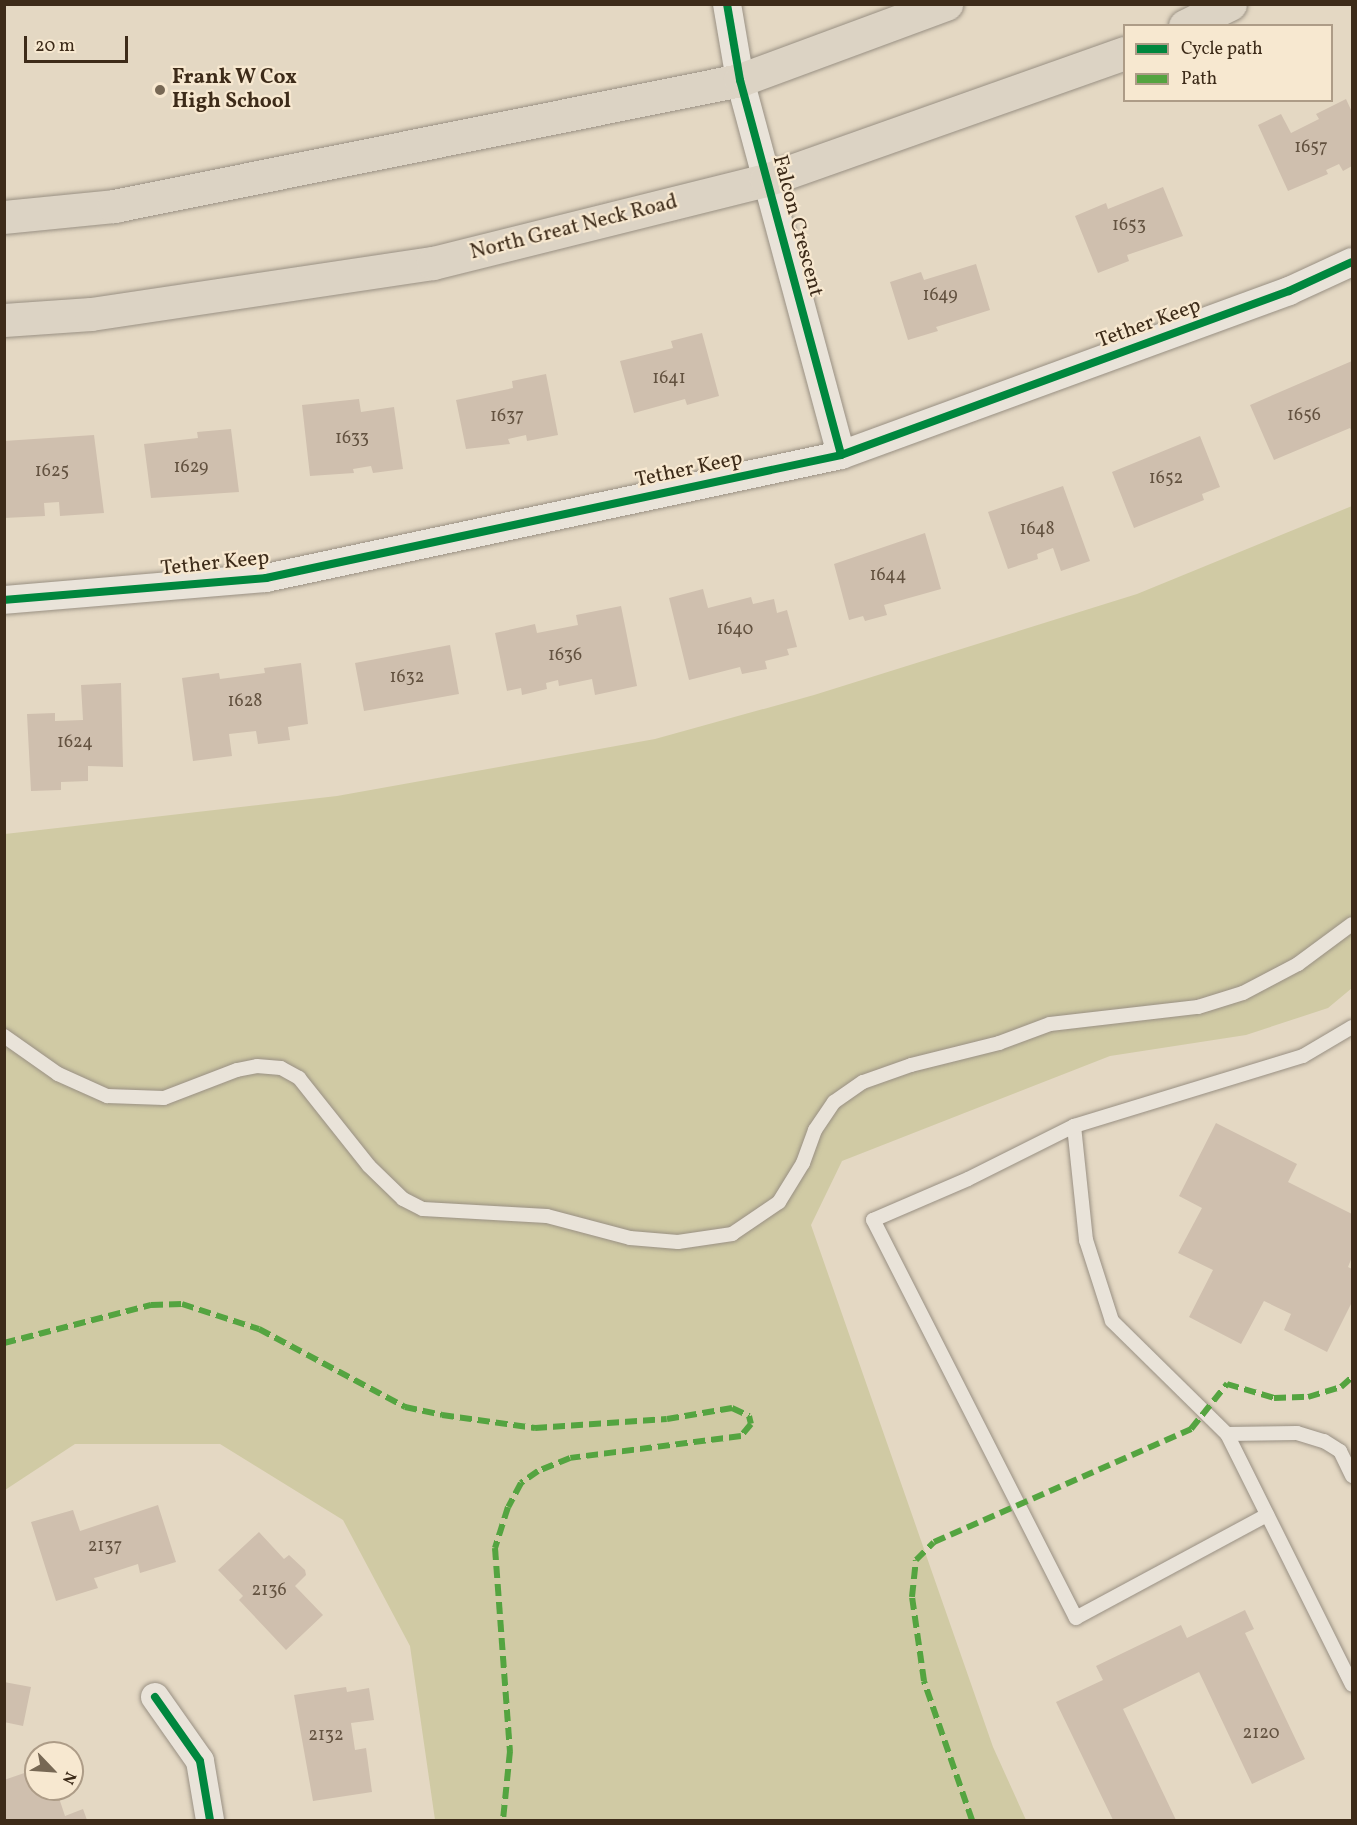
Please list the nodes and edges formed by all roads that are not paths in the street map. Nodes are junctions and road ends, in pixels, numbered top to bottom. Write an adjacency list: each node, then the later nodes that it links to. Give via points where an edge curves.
1 (727, 4): 6 (street, Falcon Crescent)
2 (946, 4): 6 (main road)
3 (1230, 4): 4 (main road)
4 (1189, 24)
5 (1123, 54): 7 (main road, North Great Neck Road)
6 (740, 80): 7 (street, Falcon Crescent); 8 (main road, via 114,206)
7 (766, 180): 10 (main road, North Great Neck Road, via 433,263 91,314); 11 (street, Falcon Crescent)
8 (4, 217)
9 (1353, 262): 11 (street, Tether Keep, via 1289,291)
10 (4, 320)
11 (841, 455): 12 (street, Tether Keep, via 266,578)
12 (4, 600)
13 (1353, 924): 15 (lane, via 1298,964 1244,993 1198,1007 1125,1012 1050,1024 999,1043 911,1065 863,1082 828,1111 779,1202 732,1234 678,1242 630,1238 547,1216 423,1209 403,1199 369,1166 299,1078 281,1068 257,1066 237,1070 164,1098 107,1096 58,1074)
14 (1353, 1027): 16 (lane, via 1304,1056)
15 (4, 1036)
16 (1074, 1126): 17 (lane, via 1086,1240 1112,1321); 19 (lane, via 969,1179 873,1220 1076,1618)
17 (1227, 1434): 18 (lane, via 1297,1433 1324,1441 1340,1451); 19 (lane)
18 (1353, 1476)
19 (1267, 1515): 20 (lane)
20 (1353, 1685)
21 (155, 1697): 22 (street, via 200,1761)
22 (210, 1821)

